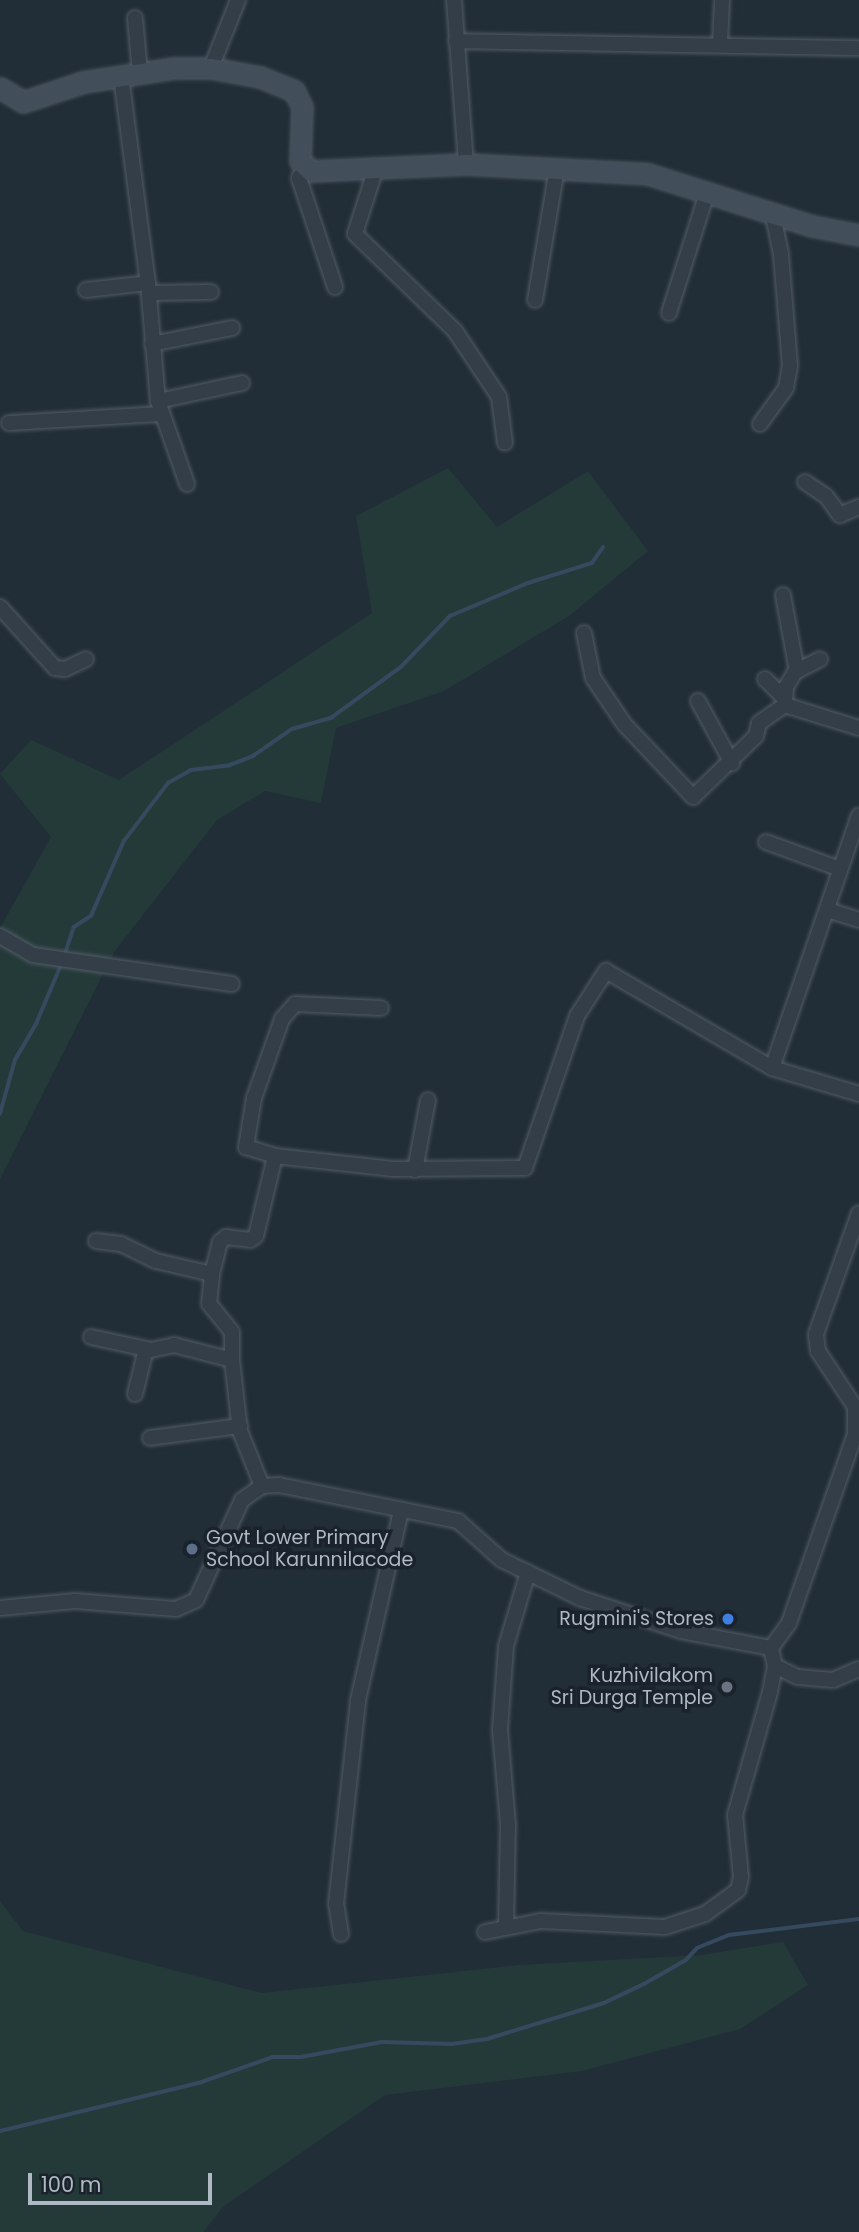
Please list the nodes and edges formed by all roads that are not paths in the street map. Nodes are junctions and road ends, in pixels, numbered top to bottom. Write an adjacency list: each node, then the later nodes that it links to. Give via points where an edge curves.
1 (238, 0): 8 (street)
2 (454, 0): 5 (street)
3 (722, 0): 6 (street)
4 (135, 18): 9 (street)
5 (456, 41): 6 (street); 11 (street)
6 (720, 43): 7 (street)
7 (859, 48)
8 (211, 68): 9 (main road); 12 (main road, via 260,77 294,91 302,107 300,161)
9 (130, 74): 10 (main road, via 23,102); 19 (street)
10 (0, 88)
11 (467, 164): 13 (main road); 14 (main road)
12 (305, 168): 13 (main road, via 316,173); 18 (street, via 299,178)
13 (376, 168): 30 (street, via 355,234 455,331 499,397)
14 (557, 168): 15 (main road, via 648,174); 22 (street)
15 (707, 193): 16 (main road); 23 (street)
16 (772, 211): 17 (main road, via 812,226); 29 (street, via 781,254 790,366 786,388)
17 (859, 234)
18 (335, 287)
19 (149, 288): 20 (street); 21 (street); 25 (street)
20 (86, 290)
21 (211, 292)
22 (535, 300)
23 (669, 313)
24 (232, 328): 25 (street)
25 (152, 344): 27 (street)
26 (242, 383): 27 (street)
27 (159, 408): 28 (street); 32 (street)
28 (9, 423)
29 (760, 424)
30 (505, 443)
31 (805, 482): 33 (street, via 826,496 840,515)
32 (187, 484)
33 (859, 507)
34 (783, 595): 39 (street)
35 (0, 607): 37 (street, via 55,668 65,669)
36 (584, 633): 44 (street, via 593,678 625,725 690,795 699,796)
37 (86, 659)
38 (820, 659): 39 (street)
39 (797, 671): 42 (street)
40 (765, 679): 42 (street)
41 (698, 701): 44 (street)
42 (785, 701): 43 (street); 44 (street, via 759,723 756,736)
43 (859, 727)
44 (732, 763)
45 (859, 816): 48 (street)
46 (766, 842): 48 (street)
47 (859, 862): 48 (street)
48 (842, 863): 49 (street)
49 (828, 910): 50 (street); 54 (street)
50 (859, 920)
51 (0, 936): 52 (street, via 33,954)
52 (232, 984)
53 (381, 1007): 57 (street, via 295,1004 282,1019 247,1130 246,1147)
54 (772, 1068): 55 (street); 58 (street, via 606,971 598,978 568,1038 525,1168)
55 (859, 1094)
56 (428, 1100): 58 (street)
57 (275, 1156): 58 (street); 61 (street, via 256,1236 250,1240 226,1237 220,1242)
58 (415, 1170)
59 (859, 1213): 72 (street, via 816,1334 818,1351 855,1407 855,1435 789,1623)
60 (96, 1241): 61 (street, via 121,1244 156,1261)
61 (212, 1274): 64 (street, via 209,1304 232,1332)
62 (91, 1337): 63 (street)
63 (145, 1349): 64 (street, via 174,1345); 65 (street)
64 (232, 1360): 66 (street)
65 (135, 1394)
66 (240, 1426): 67 (street); 68 (street)
67 (150, 1438)
68 (262, 1486): 69 (street, via 279,1485); 71 (street, via 242,1500 196,1600 176,1609 75,1601)
69 (401, 1510): 70 (street, via 458,1521 502,1560); 77 (street, via 358,1700 336,1904)
70 (528, 1572): 72 (street, via 580,1598 681,1631); 75 (street, via 506,1646 500,1730 508,1825)
71 (0, 1608)
72 (771, 1648): 73 (street)
73 (775, 1666): 74 (street, via 798,1677 834,1680); 75 (street, via 735,1815 741,1877 732,1896 705,1914 665,1927 540,1921)
74 (859, 1669)
75 (506, 1927): 76 (street)
76 (485, 1932)
77 (341, 1934)

